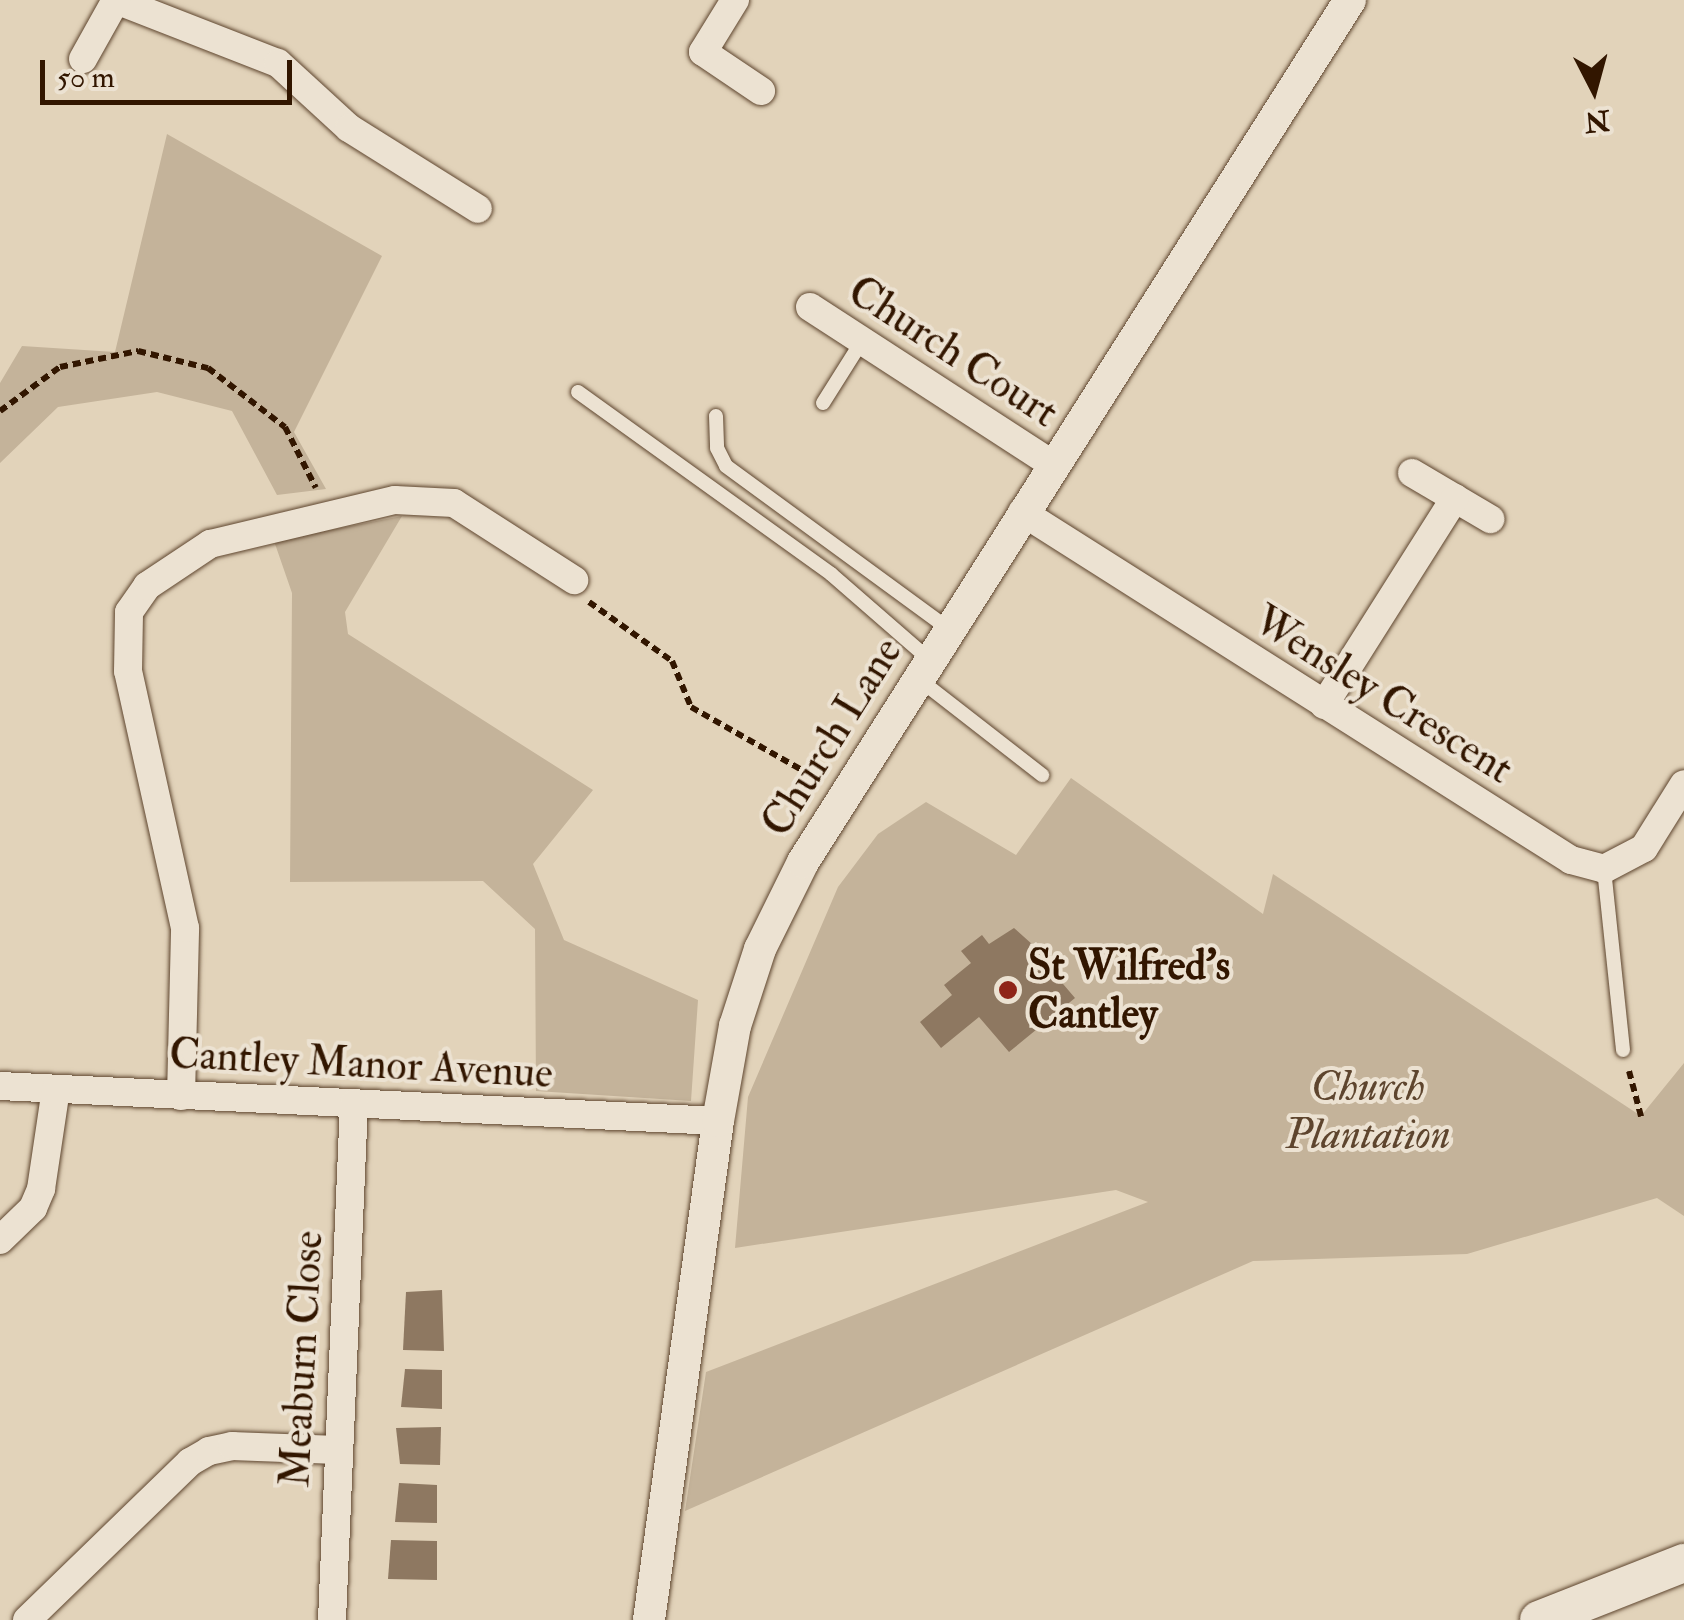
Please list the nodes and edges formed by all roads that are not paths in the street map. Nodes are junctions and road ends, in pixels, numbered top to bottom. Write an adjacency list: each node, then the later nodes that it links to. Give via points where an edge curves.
1 (116, 0): 4 (street); 6 (street, via 278,63 349,128)
2 (735, 0): 5 (street, via 703,52)
3 (1350, 0): 12 (street, Church Lane)
4 (82, 59)
5 (761, 92)
6 (478, 209)
7 (810, 307): 8 (street, Church Court)
8 (862, 340): 10 (lane); 12 (street, Church Court)
9 (578, 392): 19 (lane, via 832,574)
10 (823, 403)
11 (716, 416): 18 (lane, via 716,448 726,466)
12 (1052, 464): 15 (street, Church Lane)
13 (1412, 473): 14 (street)
14 (1455, 498): 16 (street); 20 (street)
15 (1022, 512): 18 (street, Church Lane); 20 (street, Wensley Crescent)
16 (1490, 519)
17 (574, 580): 27 (street, via 454,504 395,500 210,544 169,565 129,612 128,671 185,928)
18 (949, 630): 19 (street, Church Lane)
19 (924, 669): 21 (lane); 29 (street, Church Lane, via 845,794 760,950 735,1026)
20 (1324, 706): 23 (street, Wensley Crescent, via 1571,860)
21 (1042, 774)
22 (1684, 784): 23 (street, via 1644,848)
23 (1604, 869): 24 (lane)
24 (1624, 1050)
25 (0, 1086): 26 (street, Cantley Manor Avenue)
26 (56, 1090): 27 (street, Cantley Manor Avenue); 30 (street, via 42,1190)
27 (182, 1096): 28 (street, Cantley Manor Avenue)
28 (354, 1102): 29 (street, Cantley Manor Avenue); 31 (street, Meaburn Close)
29 (718, 1121): 35 (street, Church Lane)
30 (0, 1240)
31 (336, 1450): 33 (street, via 209,1451); 34 (street, Meaburn Close)
32 (1684, 1564): 36 (main road)
33 (27, 1620)
34 (332, 1620)
35 (649, 1620)
36 (1539, 1620)

